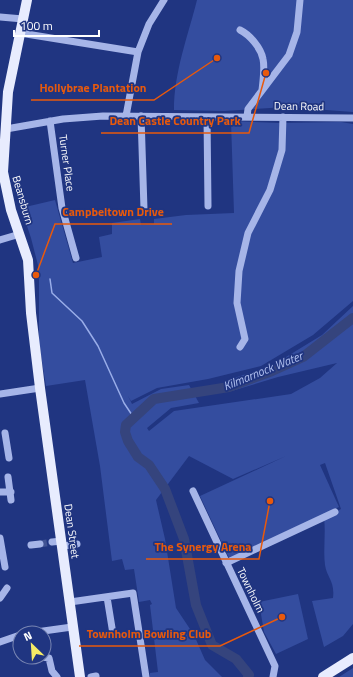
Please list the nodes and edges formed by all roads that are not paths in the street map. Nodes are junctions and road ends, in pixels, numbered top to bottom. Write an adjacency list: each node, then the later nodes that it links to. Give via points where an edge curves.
1 (27, 0): 5 (main road, Beansburn)
2 (164, 0): 8 (street, via 149,24)
3 (300, 0): 9 (street, via 297,32 289,55)
4 (0, 17): 5 (street)
5 (23, 19): 7 (main road, Beansburn)
6 (240, 30): 9 (street, via 245,32 257,47 263,59)
7 (20, 33): 8 (street); 17 (main road, Beansburn, via 8,92)
8 (138, 52): 10 (street)
9 (262, 91): 13 (street, via 248,109)
10 (126, 116): 11 (street, Dean Road); 16 (street, Dean Road)
11 (141, 116): 12 (street, Dean Road); 19 (street)
12 (207, 116): 13 (street, Dean Road); 18 (street)
13 (247, 116): 14 (street, Dean Road)
14 (283, 117): 15 (street, Dean Road); 23 (street, via 282,150 270,190 248,233 241,258 237,302 246,339)
15 (353, 118)
16 (50, 121): 17 (street, Dean Road); 22 (street, Turner Place, via 62,208)
17 (6, 129): 20 (main road, Beansburn, via 3,172 11,210)
18 (208, 206)
19 (144, 209)
20 (20, 234): 21 (street); 24 (main road, Beansburn, via 28,260 31,315)
21 (0, 240)
22 (76, 258)
23 (240, 347)
24 (40, 388): 25 (street); 36 (main road, Dean Street)
25 (0, 394)
26 (5, 433): 27 (street)
27 (3, 445): 28 (street)
28 (9, 458)
29 (8, 477): 32 (street)
30 (193, 491): 41 (street, Townholm)
31 (0, 492): 32 (street)
32 (11, 492): 33 (street)
33 (11, 500)
34 (335, 512): 41 (street)
35 (0, 538): 40 (street)
36 (59, 543): 38 (street); 46 (main road, Dean Street)
37 (40, 544): 39 (street)
38 (77, 544)
39 (31, 545)
40 (1, 551): 42 (street)
41 (226, 564): 57 (street, Townholm, via 275,666)
42 (5, 567)
43 (7, 588): 45 (street)
44 (107, 597): 46 (street); 49 (street); 56 (street, via 133,593)
45 (0, 598)
46 (70, 602): 47 (main road, Dean Street)
47 (72, 627): 48 (street); 55 (main road, Dean Street)
48 (52, 630)
49 (113, 634)
50 (12, 638): 51 (street)
51 (0, 642)
52 (353, 658): 58 (main road)
53 (51, 665): 54 (street)
54 (57, 677)
55 (80, 677)
56 (146, 677)
57 (273, 677)
58 (324, 677)

